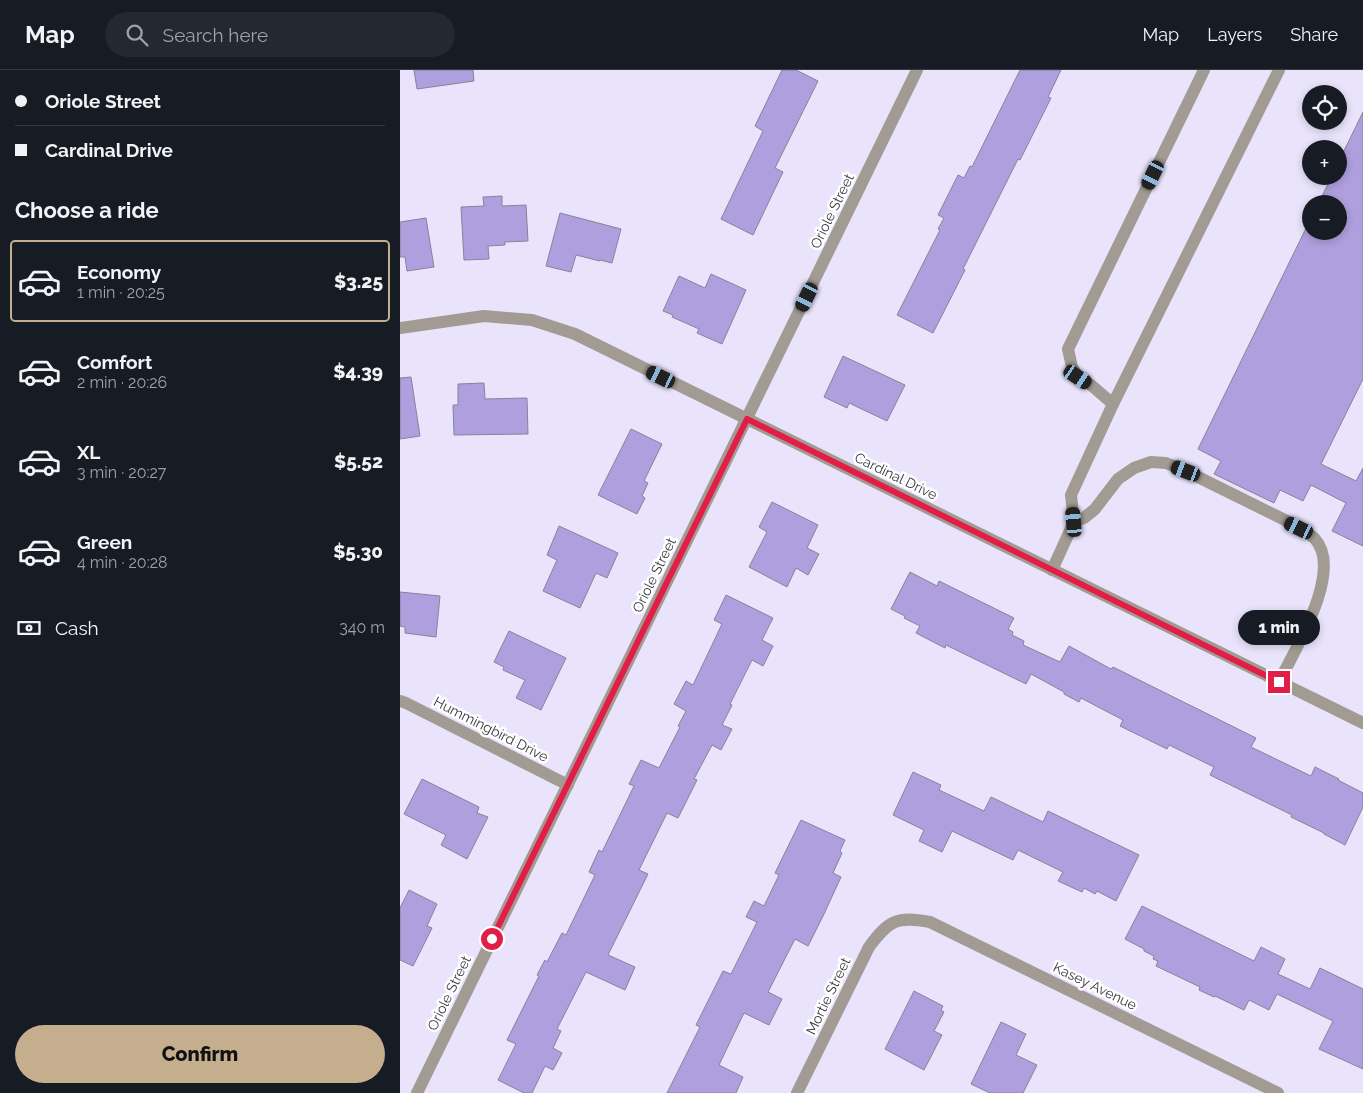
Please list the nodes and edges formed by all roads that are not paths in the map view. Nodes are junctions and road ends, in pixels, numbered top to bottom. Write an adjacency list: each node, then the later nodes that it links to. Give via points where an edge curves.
1 (917, 70): 6 (street, Oriole Street)
2 (1204, 70): 5 (street, via 1068,349 1078,377)
3 (1279, 70): 5 (street)
4 (400, 328): 6 (street, Cardinal Drive, via 484,316 532,320 575,334)
5 (1113, 404): 7 (street, via 1071,495)
6 (747, 419): 8 (street, Cardinal Drive); 12 (street, Oriole Street)
7 (1074, 522): 8 (street); 9 (street, via 1084,518 1118,479 1134,468 1152,462 1166,463 1299,528 1315,540 1322,553 1324,567 1321,587 1315,608)
8 (1052, 570): 9 (street, Cardinal Drive)
9 (1279, 682): 11 (street, Cardinal Drive)
10 (400, 702): 12 (street, Hummingbird Drive)
11 (1363, 724)
12 (568, 785): 14 (street, Oriole Street)
13 (896, 920): 15 (street, Mortie Street, via 882,930 869,947); 16 (street, Kasey Avenue, via 913,918 930,922)
14 (416, 1093)
15 (797, 1093)
16 (1278, 1093)

